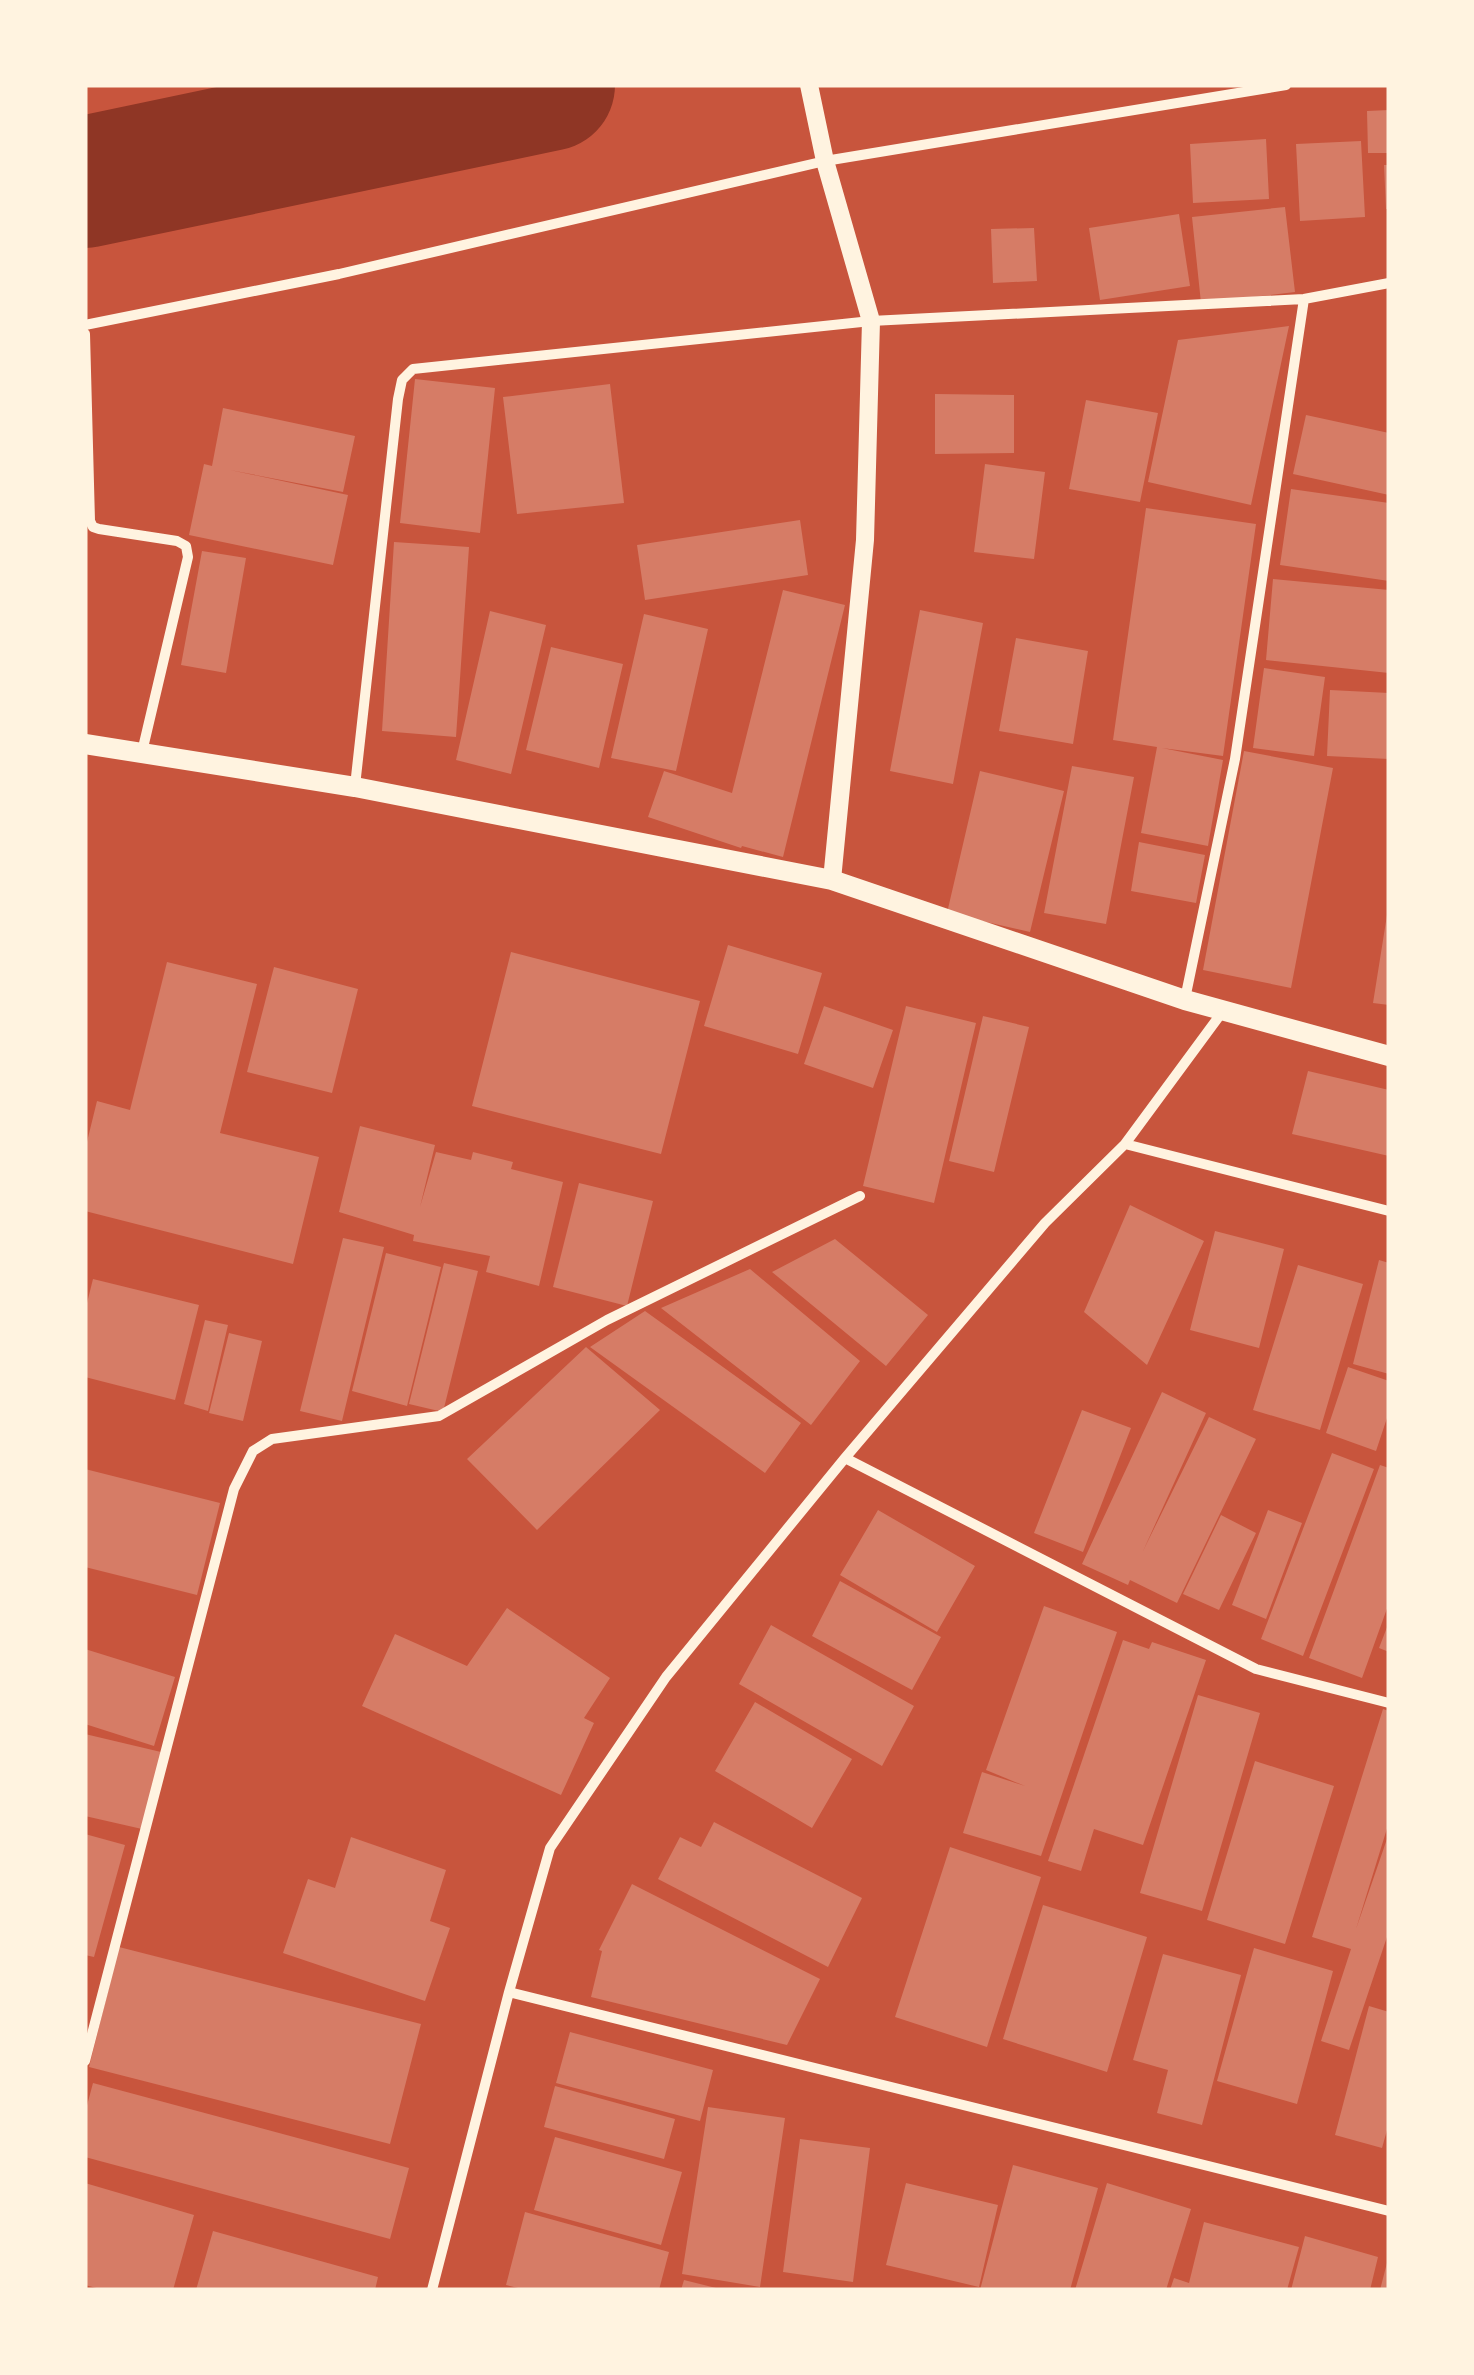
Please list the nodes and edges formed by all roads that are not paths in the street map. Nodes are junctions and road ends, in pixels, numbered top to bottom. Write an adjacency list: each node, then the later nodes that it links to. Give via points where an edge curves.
1 (809, 85): 3 (street)
2 (1286, 85): 3 (street)
3 (826, 161): 6 (street); 7 (street, via 339,274)
4 (1389, 283): 5 (street)
5 (1304, 299): 6 (street); 13 (street, via 1235,759)
6 (871, 321): 11 (street, via 413,369 398,399); 12 (street, via 865,540)
7 (85, 325)
8 (85, 334): 10 (street, via 90,522 99,529 177,540 188,556)
9 (85, 744): 10 (main road)
10 (142, 752): 11 (main road)
11 (355, 787): 12 (main road)
12 (832, 880): 13 (main road)
13 (1184, 1000): 14 (main road)
14 (1223, 1010): 15 (main road); 16 (street)
15 (1389, 1056)
16 (1126, 1144): 18 (street); 19 (street, via 1045,1224)
17 (860, 1196): 22 (street, via 607,1320 439,1416 272,1439 252,1451 234,1489)
18 (1389, 1211)
19 (846, 1458): 20 (street, via 1256,1669); 21 (street, via 666,1677 550,1848)
20 (1389, 1703)
21 (509, 1992): 23 (street); 24 (street)
22 (85, 2061)
23 (1389, 2210)
24 (432, 2290)

